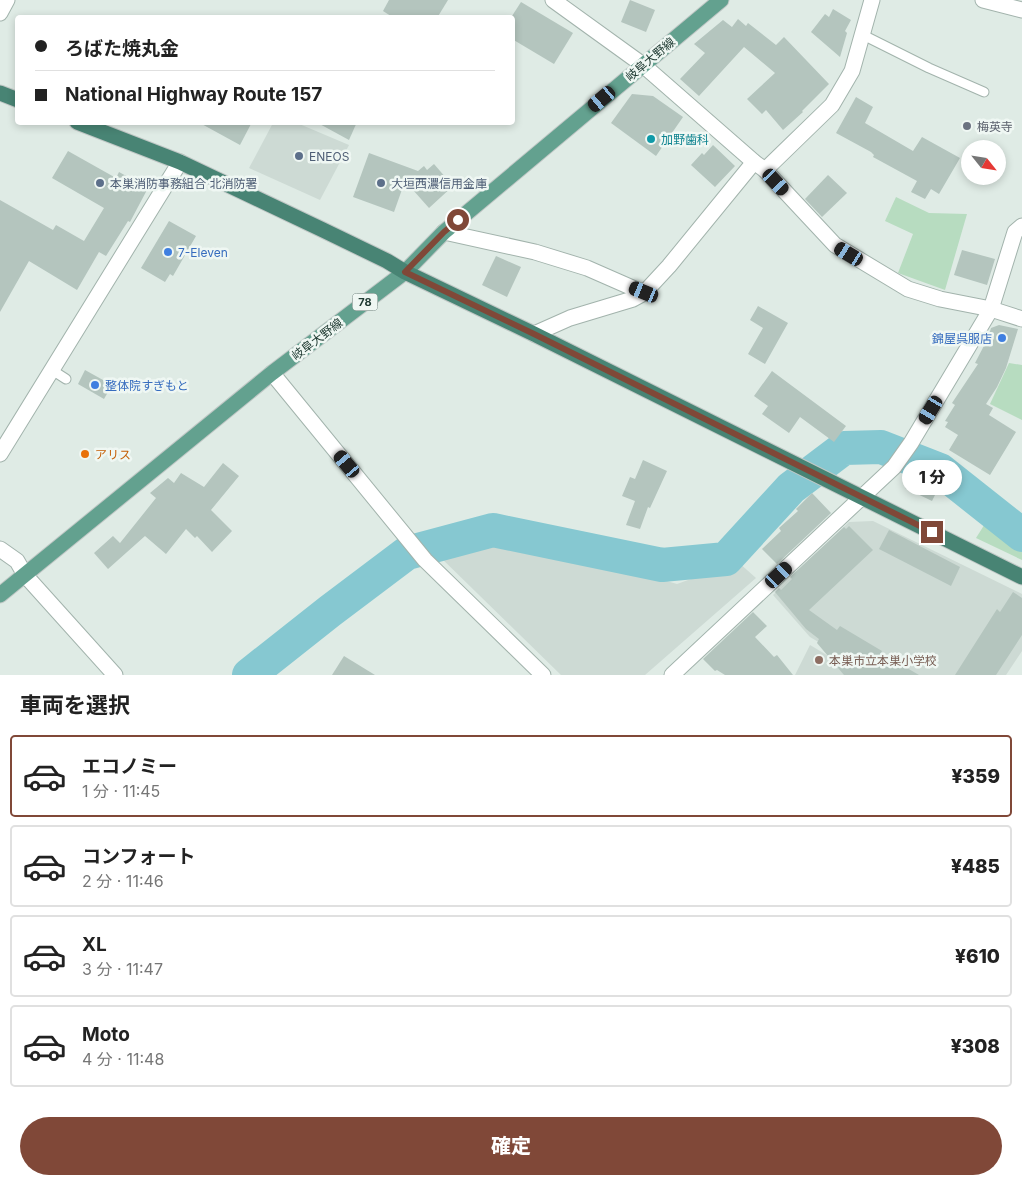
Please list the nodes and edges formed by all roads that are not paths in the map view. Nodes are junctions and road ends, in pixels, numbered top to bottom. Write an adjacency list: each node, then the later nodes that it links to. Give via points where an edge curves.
1 (7, 0): 7 (street)
2 (553, 0): 9 (street)
3 (721, 0): 9 (main road, 岐阜大野線 / 78)
4 (872, 0): 8 (street)
5 (983, 0): 6 (street)
6 (1022, 10)
7 (0, 12)
8 (863, 35): 10 (lane); 15 (street, via 852,70 832,105)
9 (643, 65): 15 (street); 17 (main road, 岐阜大野線 / 78)
10 (984, 92)
11 (0, 93): 12 (highway)
12 (15, 99)
13 (85, 125): 14 (highway)
14 (180, 162): 18 (highway); 23 (street)
15 (759, 166): 19 (street); 20 (street, via 834,245 908,289)
16 (1022, 226): 20 (street, via 1015,232)
17 (444, 232): 18 (main road, 岐阜大野線 / 78); 19 (street, via 535,252 587,268)
18 (405, 272): 22 (highway); 24 (main road, 岐阜大野線 / 78)
19 (644, 292): 22 (street, via 633,299 570,318)
20 (991, 309): 21 (street); 27 (street, via 911,443 894,467)
21 (1022, 319)
22 (534, 334): 27 (highway)
23 (52, 370): 25 (lane); 26 (street)
24 (272, 374): 29 (main road, 岐阜大野線 / 78); 33 (street, via 425,560)
25 (66, 379)
26 (0, 454)
27 (862, 496): 30 (highway); 34 (street)
28 (0, 549): 29 (street, via 17,561)
29 (25, 575): 31 (main road, 岐阜大野線 / 78); 32 (street)
30 (1022, 577)
31 (0, 595)
32 (115, 675)
33 (543, 675)
34 (672, 675)

